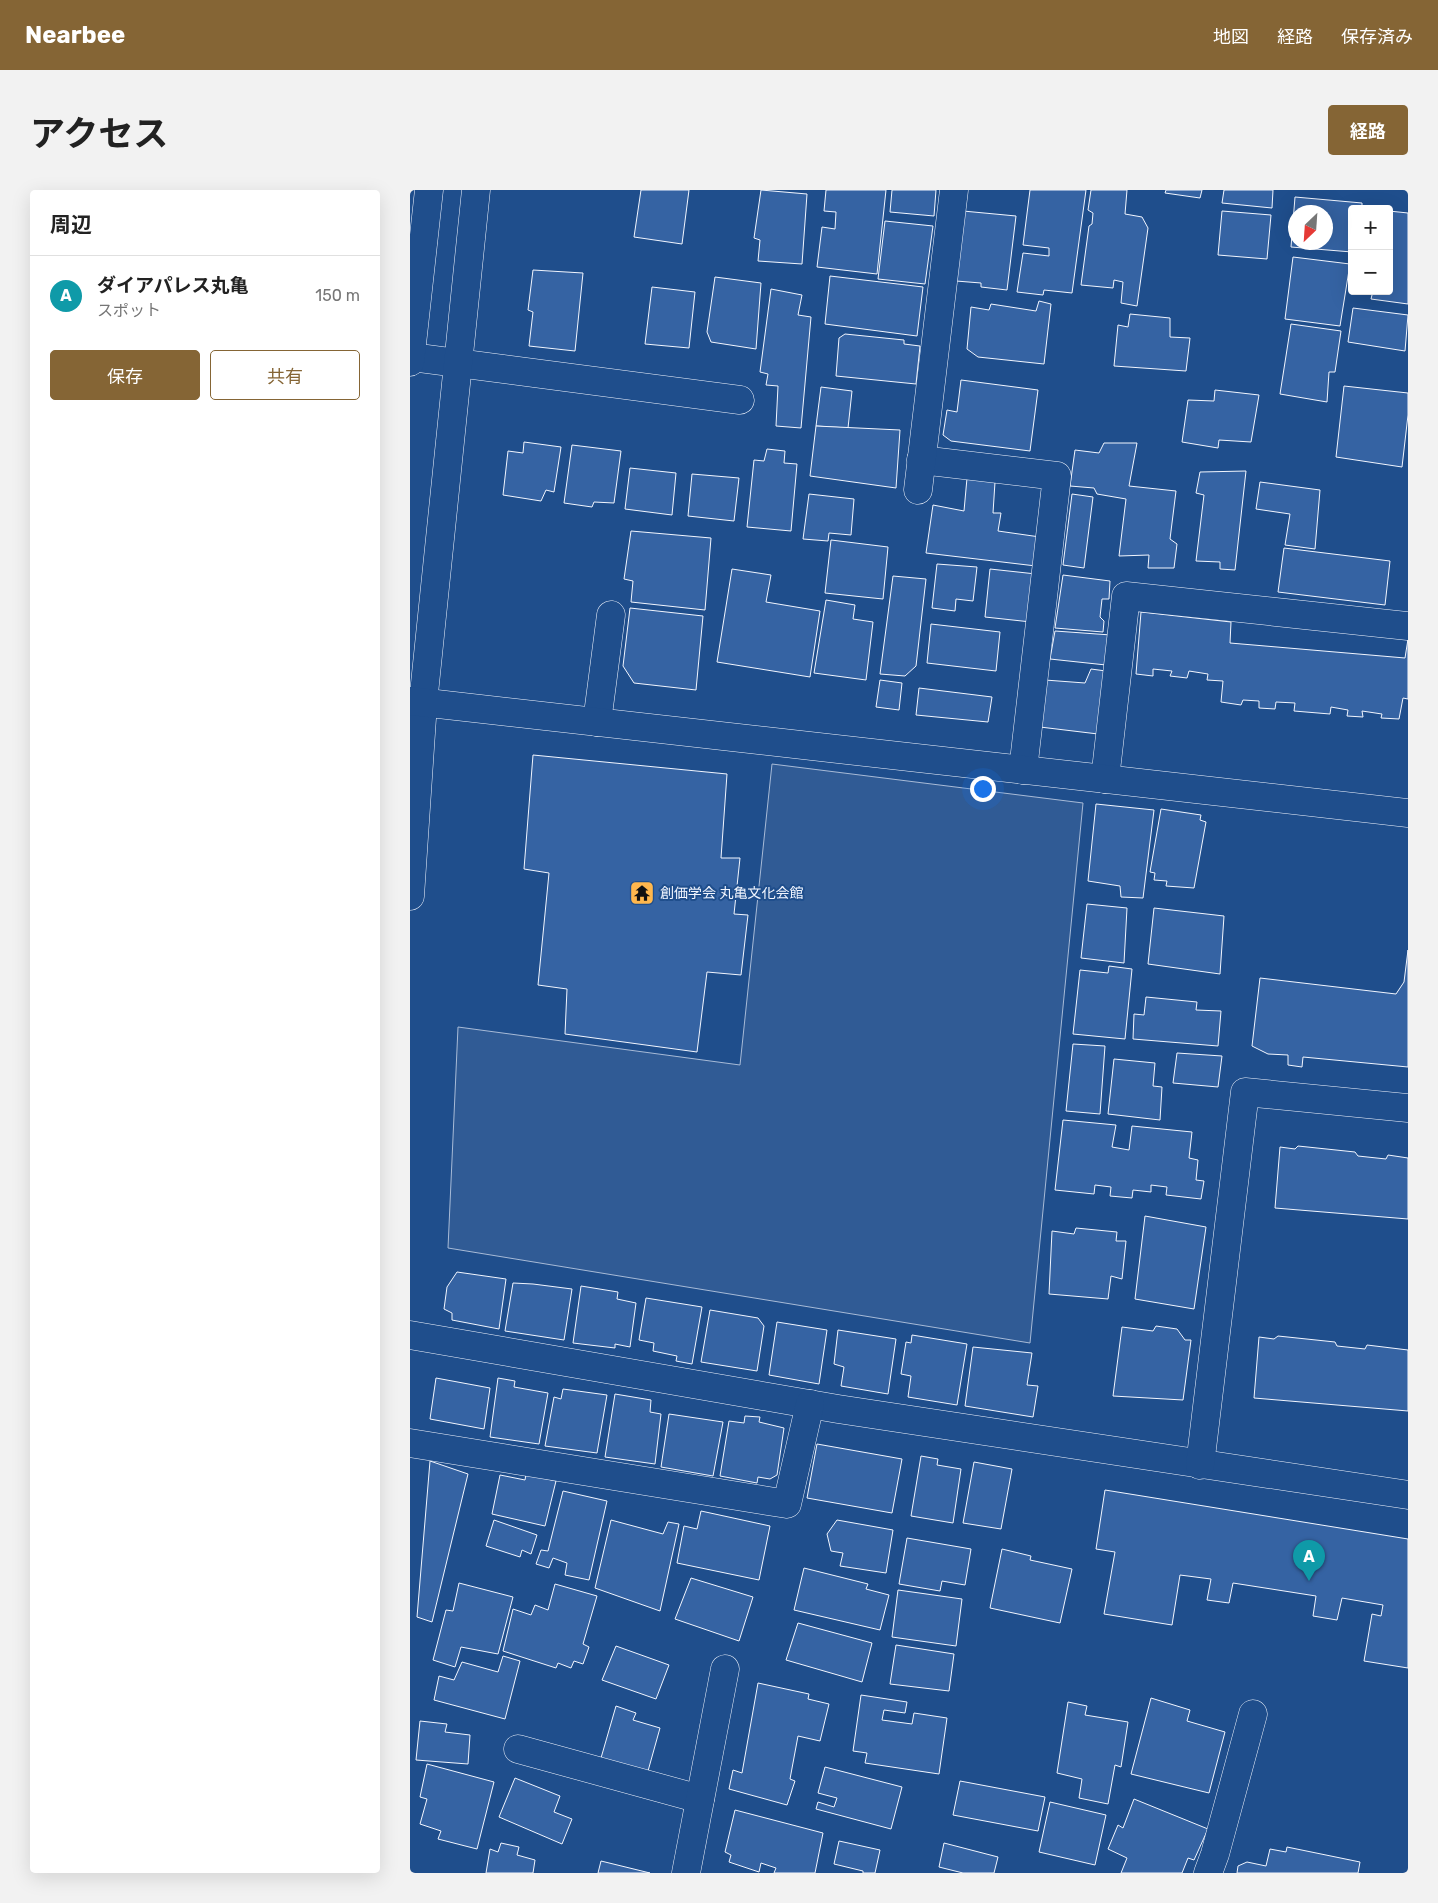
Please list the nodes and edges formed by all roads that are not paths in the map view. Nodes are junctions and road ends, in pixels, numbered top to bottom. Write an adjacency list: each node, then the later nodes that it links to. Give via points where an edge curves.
1 (429, 190): 4 (street)
2 (476, 190): 6 (street)
3 (954, 190): 8 (street)
4 (410, 357): 5 (street); 6 (street)
5 (410, 362)
6 (458, 363): 7 (street); 12 (street)
7 (740, 400)
8 (921, 460): 9 (street); 14 (street, via 1057,476)
9 (918, 490)
10 (611, 615): 13 (street)
11 (1408, 626): 15 (street, via 1126,596)
12 (417, 702): 13 (street); 17 (street)
13 (597, 722): 14 (street)
14 (1023, 770): 15 (street)
15 (1105, 779): 16 (street)
16 (1408, 813)
17 (410, 896)
18 (1408, 1108): 22 (street, via 1245,1092)
19 (410, 1336): 20 (street)
20 (810, 1404): 21 (street, via 786,1504); 22 (street)
21 (410, 1442)
22 (1200, 1465): 23 (street)
23 (1408, 1496)
24 (725, 1669): 27 (street)
25 (1253, 1714): 29 (street)
26 (518, 1749): 27 (street)
27 (700, 1799): 28 (street)
28 (686, 1873)
29 (1208, 1873)

